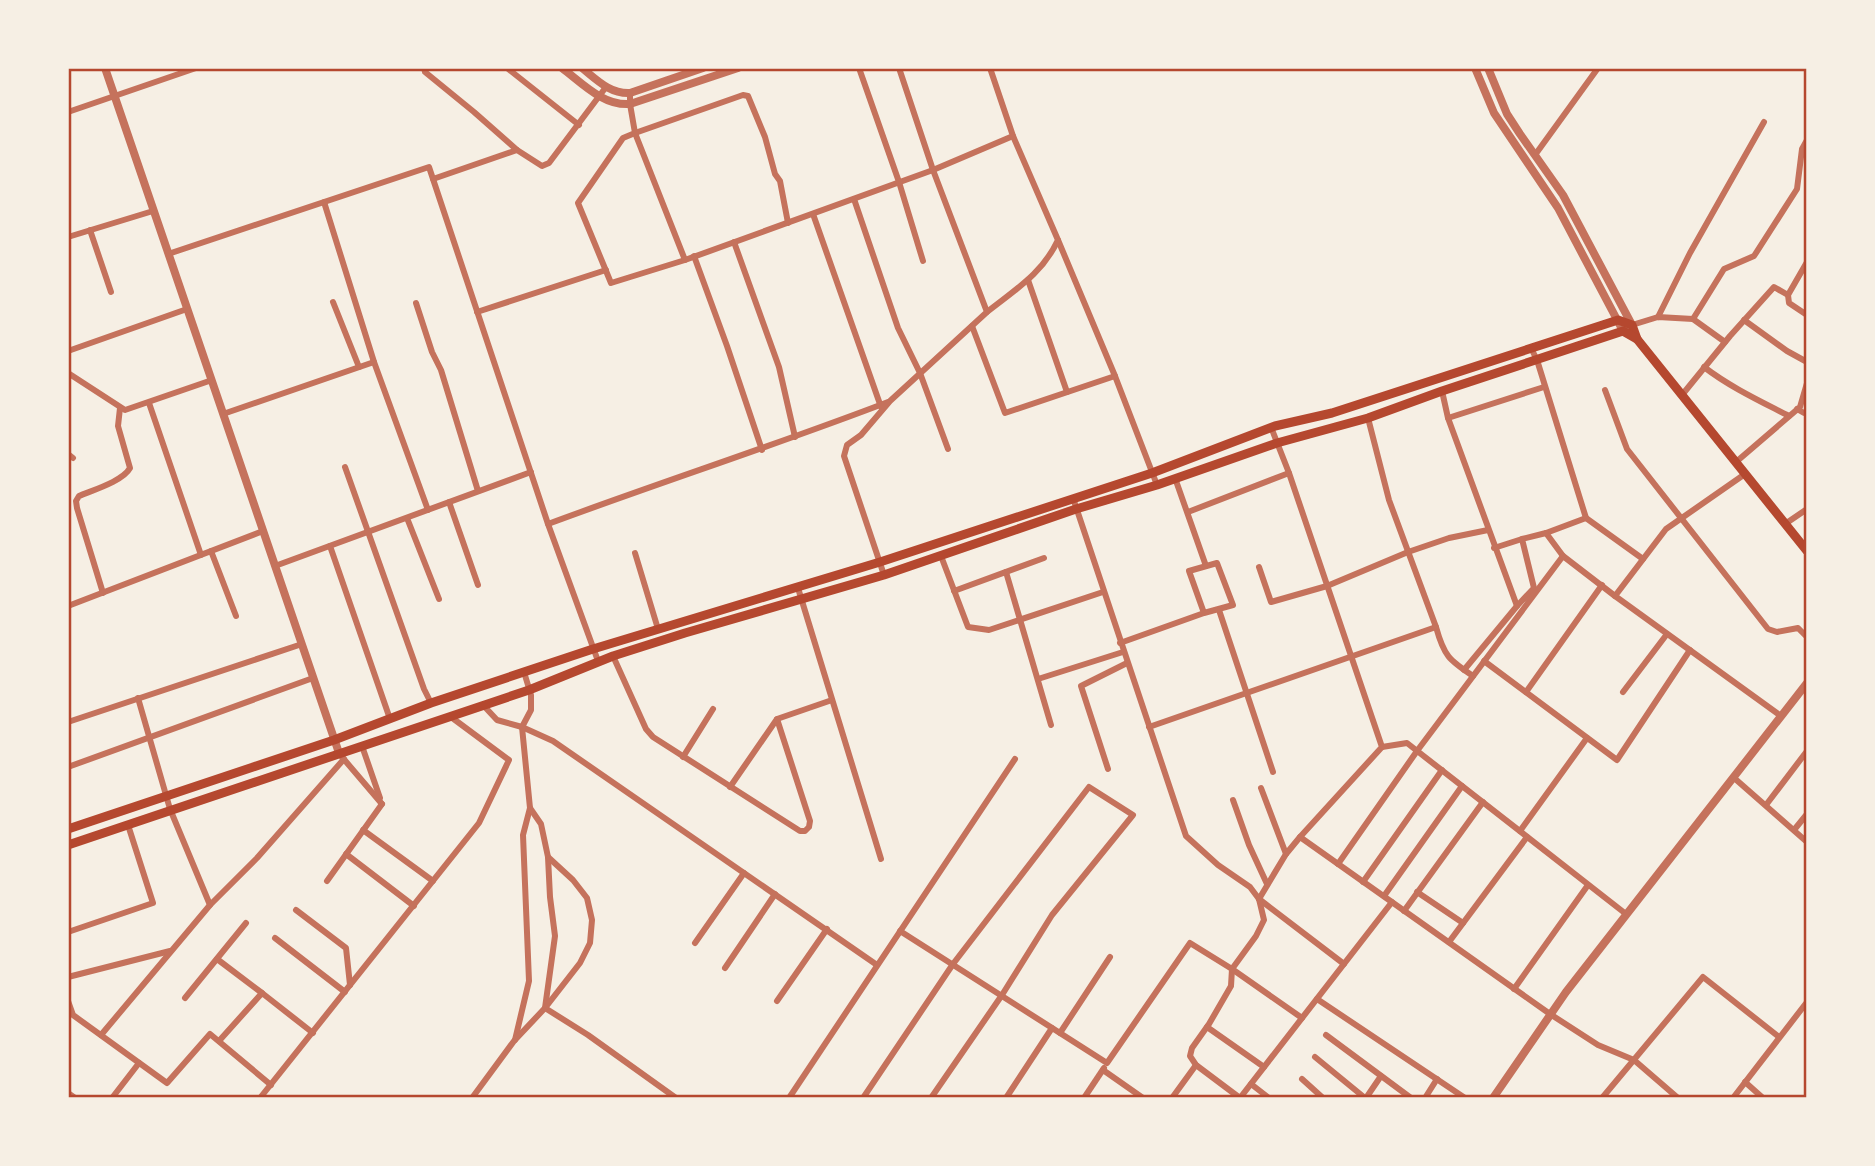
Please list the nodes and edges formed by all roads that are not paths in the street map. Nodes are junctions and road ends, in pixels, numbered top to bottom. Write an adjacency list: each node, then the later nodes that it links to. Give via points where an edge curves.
1 (105, 68): 19 (street)
2 (196, 68): 19 (street)
3 (424, 68): 28 (street)
4 (507, 68): 24 (street)
5 (562, 68): 20 (street)
6 (582, 68): 16 (street)
7 (598, 68): 16 (street)
8 (702, 68): 18 (street)
9 (738, 68): 21 (street)
10 (859, 68): 32 (street)
11 (899, 68): 30 (street)
12 (990, 68): 26 (street)
13 (1475, 68): 59 (street, via 1494,113 1558,208)
14 (1488, 68): 29 (street, via 1507,114)
15 (1598, 68): 29 (street)
16 (593, 77): 17 (street)
17 (606, 87): 18 (street); 20 (street)
18 (630, 93): 21 (street)
19 (114, 96): 22 (street); 35 (street)
20 (600, 97): 21 (street); 24 (street)
21 (630, 104): 25 (street)
22 (68, 112)
23 (1764, 122): 57 (street)
24 (579, 125): 28 (street, via 542,166)
25 (635, 132): 37 (street, via 748,96 780,181); 44 (street); 47 (street, via 623,138 578,202)
26 (1013, 136): 30 (street); 40 (street)
27 (1807, 141): 58 (street, via 1797,189 1790,200 1754,256 1724,269)
28 (517, 150): 31 (street)
29 (1535, 155): 61 (street, via 1563,195)
30 (933, 170): 32 (street); 55 (street)
31 (433, 179): 34 (street, via 429,167); 54 (street)
32 (899, 182): 33 (street); 45 (street)
33 (853, 199): 36 (street); 74 (street, via 898,328)
34 (324, 202): 42 (street); 69 (street)
35 (153, 211): 38 (street); 42 (street)
36 (813, 214): 37 (street); 85 (street)
37 (788, 223): 41 (street)
38 (90, 230): 39 (street); 49 (street)
39 (68, 237)
40 (1058, 240): 48 (street); 75 (street)
41 (734, 242): 43 (street); 93 (street, via 779,367)
42 (168, 254): 53 (street)
43 (694, 256): 44 (street); 96 (street)
44 (685, 260): 47 (street, via 611,283)
45 (923, 261)
46 (1807, 262): 50 (street)
47 (606, 270): 54 (street)
48 (1028, 281): 55 (street); 81 (street)
49 (111, 292)
50 (1788, 295): 56 (street, via 1789,303); 60 (street, via 1774,287)
51 (333, 302): 71 (street)
52 (416, 303): 105 (street)
53 (187, 309): 67 (street); 76 (street)
54 (477, 312): 99 (street)
55 (988, 312): 62 (street)
56 (1807, 316)
57 (1658, 317): 58 (street); 61 (street)
58 (1693, 319): 65 (street)
59 (1618, 320): 61 (main road); 63 (street); 66 (main road)
60 (1744, 320): 65 (street); 70 (street)
61 (1632, 325): 63 (street); 64 (main road)
62 (972, 326): 74 (street); 81 (street, via 1005,413)
63 (1623, 331): 64 (main road); 68 (main road)
64 (1637, 339): 82 (main road)
65 (1725, 342): 72 (street)
66 (1531, 348): 68 (street); 92 (main road, via 1332,414)
67 (68, 351)
68 (1537, 360): 78 (street); 80 (main road)
69 (374, 362): 71 (street); 110 (street)
70 (1807, 362)
71 (359, 367): 88 (street)
72 (1704, 367): 82 (street); 89 (street)
73 (68, 373): 84 (street)
74 (920, 373): 85 (street); 95 (street)
75 (1115, 376): 81 (street); 100 (street)
76 (212, 380): 83 (street); 88 (street)
77 (1807, 383): 86 (street)
78 (1544, 387): 91 (street); 114 (street)
79 (1605, 390): 112 (street, via 1627,449)
80 (1441, 391): 90 (main road); 91 (street)
81 (1067, 392)
82 (1682, 395): 97 (main road)
83 (149, 403): 84 (street); 128 (street)
84 (120, 408): 145 (street, via 118,426 129,472 76,500)
85 (881, 408): 93 (street); 133 (street, via 861,435 847,445 844,456)
86 (1797, 409): 87 (street); 89 (street)
87 (1807, 412)
88 (223, 414): 118 (street)
89 (1789, 416): 97 (street)
90 (1368, 418): 94 (main road); 126 (street)
91 (1448, 418): 117 (street)
92 (1271, 428): 94 (street); 100 (main road)
93 (795, 437): 96 (street)
94 (1277, 443): 101 (street); 103 (main road)
95 (948, 449)
96 (762, 450): 115 (street)
97 (1736, 462): 102 (main road)
98 (345, 467): 119 (street)
99 (531, 472): 105 (street); 115 (street)
100 (1152, 473): 104 (street); 106 (main road)
101 (1289, 473): 111 (street); 141 (street)
102 (1745, 474): 112 (street); 116 (main road)
103 (1175, 478): 104 (main road); 111 (street)
104 (1157, 485): 108 (main road)
105 (478, 491): 107 (street)
106 (1073, 498): 108 (street); 133 (main road)
107 (449, 502): 110 (street); 139 (street)
108 (1076, 509): 129 (main road); 144 (street)
109 (1807, 509): 116 (street)
110 (428, 510): 113 (street)
111 (1188, 512): 135 (street)
112 (1681, 517): 132 (street); 158 (street, via 1769,629 1798,628)
113 (407, 518): 119 (street); 147 (street)
114 (1586, 518): 120 (street); 132 (street)
115 (548, 524): 161 (street)
116 (1785, 524): 125 (main road)
117 (1488, 530): 123 (street); 126 (street)
118 (263, 531): 124 (street); 134 (street)
119 (369, 532): 122 (street); 181 (street)
120 (1546, 533): 121 (street); 130 (street)
121 (1522, 539): 123 (street); 150 (street, via 1534,588)
122 (330, 546): 134 (street); 186 (street)
123 (1494, 548): 150 (street)
124 (211, 551): 128 (street); 153 (street)
125 (1807, 551)
126 (1408, 552): 141 (street); 155 (street)
127 (635, 553): 156 (street)
128 (201, 555): 145 (street)
129 (941, 556): 138 (main road); 143 (street)
130 (1563, 556): 140 (street); 167 (street)
131 (1044, 558): 137 (street)
132 (1643, 559): 146 (street)
133 (880, 562): 138 (street); 142 (main road)
134 (275, 566): 160 (street)
135 (1206, 566): 151 (street, via 1217,563 1233,605); 152 (street, via 1189,571)
136 (1259, 567): 141 (street, via 1271,602)
137 (1006, 572): 143 (street); 154 (street)
138 (884, 575): 148 (main road)
139 (478, 585)
140 (1602, 585): 146 (street); 176 (street)
141 (1327, 586): 165 (street)
142 (797, 588): 148 (street); 156 (main road)
143 (954, 591): 154 (street, via 968,627 989,631)
144 (1103, 592): 154 (street); 159 (street)
145 (103, 593): 149 (street)
146 (1615, 596): 157 (street)
147 (439, 599)
148 (801, 600): 164 (main road); 180 (street)
149 (68, 606)
150 (1517, 606): 169 (street)
151 (1219, 610): 152 (street); 178 (street)
152 (1203, 613): 159 (street)
153 (236, 616)
154 (1020, 620): 173 (street)
155 (1436, 627): 165 (street); 169 (street, via 1446,655)
156 (657, 629): 161 (main road)
157 (1667, 634): 162 (street); 177 (street)
158 (1807, 637)
159 (1121, 643): 163 (street)
160 (302, 644): 172 (street); 179 (street)
161 (593, 649): 166 (street); 170 (main road)
162 (1690, 650): 184 (street); 193 (street, via 1617,760)
163 (1123, 652): 168 (street); 173 (street)
164 (613, 656): 166 (main road); 200 (street, via 646,729)
165 (1352, 658): 178 (street); 196 (street)
166 (598, 661): 175 (main road)
167 (1484, 661): 171 (street); 176 (street)
168 (1127, 663): 191 (street); 203 (street, via 1081,686)
169 (1464, 670): 171 (street)
170 (524, 672): 175 (street); 181 (main road)
171 (1473, 676): 197 (street)
172 (313, 678): 192 (street); 194 (street)
173 (1038, 679): 189 (street)
174 (1807, 683): 184 (street)
175 (529, 690): 182 (main road); 190 (street, via 531,710)
176 (1526, 692): 193 (street)
177 (1623, 692)
178 (1247, 693): 191 (street); 205 (street)
179 (138, 698): 188 (street); 192 (street)
180 (832, 700): 187 (street); 230 (street)
181 (431, 704): 186 (main road)
182 (483, 705): 185 (main road); 190 (street, via 497,720)
183 (713, 709): 200 (street)
184 (1781, 716): 206 (street)
185 (451, 717): 195 (main road); 234 (street, via 509,760 479,823)
186 (390, 719): 194 (main road)
187 (777, 719): 208 (street); 208 (street, via 809,827 800,831)
188 (68, 722)
189 (1051, 724)
190 (522, 727): 215 (street); 232 (street, via 546,736)
191 (1149, 727): 241 (street, via 1186,836)
192 (150, 737): 202 (street); 210 (street)
193 (1587, 738): 222 (street)
194 (334, 740): 199 (street); 210 (main road)
195 (362, 746): 199 (main road); 213 (street)
196 (1382, 747): 197 (street, via 1407,743); 223 (street)
197 (1417, 751): 204 (street); 231 (street)
198 (1807, 751): 214 (street)
199 (341, 756): 213 (street); 216 (main road); 243 (street, via 257,858)
200 (683, 757): 208 (street)
201 (1014, 759): 251 (street)
202 (68, 767)
203 (1108, 769)
204 (1442, 770): 207 (street); 235 (street)
205 (1272, 772)
206 (1733, 777): 214 (street); 247 (street)
207 (1462, 786): 212 (street); 240 (street)
208 (730, 787)
209 (1261, 788): 228 (street)
210 (167, 797): 216 (street); 219 (main road)
211 (1233, 800): 236 (street)
212 (1483, 802): 222 (street); 238 (street)
213 (382, 804): 220 (street)
214 (1766, 805): 221 (street)
215 (530, 808): 229 (street, via 541,824); 286 (street, via 523,835 529,981)
216 (170, 810): 218 (main road); 243 (street)
217 (1807, 814): 221 (street)
218 (128, 825): 226 (main road); 252 (street, via 153,903)
219 (68, 829)
220 (363, 830): 227 (street); 234 (street)
221 (1794, 830): 225 (street)
222 (1520, 831): 224 (street)
223 (1300, 837): 228 (street); 231 (street)
224 (1527, 837): 237 (street); 249 (street)
225 (1807, 842)
226 (68, 845)
227 (346, 854): 233 (street); 244 (street)
228 (1286, 854): 236 (street)
229 (548, 858): 274 (street, via 555,936); 274 (street, via 587,898 592,920 590,943 580,963)
230 (881, 859)
231 (1338, 864): 235 (street)
232 (744, 873): 239 (street); 255 (street)
233 (327, 881)
234 (433, 881): 244 (street)
235 (1363, 882): 240 (street)
236 (1267, 884): 241 (street)
237 (1588, 885): 247 (street); 266 (street)
238 (1417, 892): 246 (street); 249 (street)
239 (775, 894): 250 (street); 262 (street)
240 (1384, 896): 242 (street)
241 (1259, 899): 260 (street); 263 (street, via 1264,920)
242 (1392, 902): 246 (street); 260 (street)
243 (210, 905): 256 (street)
244 (414, 905): 265 (street)
245 (296, 910): 265 (street, via 346,948)
246 (1404, 911): 254 (street)
247 (1626, 914): 275 (street)
248 (246, 923): 258 (street)
249 (1463, 923): 254 (street)
250 (827, 929): 261 (street); 272 (street)
251 (900, 931): 259 (street); 261 (street)
252 (68, 932)
253 (275, 938): 265 (street)
254 (1449, 942): 266 (street)
255 (695, 943)
256 (172, 951): 264 (street); 282 (street)
257 (1110, 957): 281 (street)
258 (216, 959): 267 (street); 269 (street)
259 (953, 964): 268 (street); 268 (street, via 1089,787 1133,815 1052,915); 307 (street)
260 (1344, 964): 270 (street)
261 (877, 965): 306 (street)
262 (725, 968)
263 (1232, 969): 277 (street); 278 (street, via 1231,986); 291 (street, via 1191,943)
264 (68, 978)
265 (348, 989): 280 (street)
266 (1514, 989): 275 (street)
267 (262, 993): 280 (street); 285 (street)
268 (1002, 995): 279 (street); 308 (street)
269 (185, 998)
270 (1317, 999): 277 (street); 295 (street)
271 (68, 1001): 276 (street)
272 (777, 1001)
273 (1807, 1002): 284 (street)
274 (545, 1008): 286 (street); 305 (street)
275 (1550, 1014): 288 (street, via 1598,1045); 320 (street)
276 (70, 1017): 282 (street)
277 (1302, 1018): 292 (street)
278 (1207, 1027): 290 (street, via 1190,1053); 292 (street)
279 (1052, 1028): 281 (street); 309 (street)
280 (313, 1032): 298 (street)
281 (1060, 1033): 291 (street)
282 (101, 1035): 289 (street)
283 (1326, 1035): 293 (street)
284 (1779, 1037): 288 (street, via 1703,977); 296 (street)
285 (219, 1041): 289 (street, via 210,1034 167,1083); 298 (street)
286 (514, 1041): 304 (street)
287 (1315, 1057): 315 (street)
288 (1634, 1060): 321 (street); 322 (street)
289 (139, 1063): 302 (street)
290 (1196, 1065): 297 (street, via 1240,1098); 312 (street)
291 (1105, 1066): 310 (street); 311 (street)
292 (1264, 1067): 297 (street)
293 (1381, 1076): 299 (street); 315 (street)
294 (1302, 1079): 314 (street)
295 (1437, 1079): 318 (street); 319 (street)
296 (1745, 1082): 323 (street); 324 (street)
297 (1251, 1084): 313 (street)
298 (271, 1085): 303 (street)
299 (1402, 1091): 316 (street); 317 (street)
300 (68, 1093): 301 (street)
301 (75, 1098)
302 (112, 1098)
303 (260, 1098)
304 (472, 1098)
305 (676, 1098)
306 (789, 1098)
307 (863, 1098)
308 (931, 1098)
309 (1006, 1098)
310 (1084, 1098)
311 (1143, 1098)
312 (1172, 1098)
313 (1269, 1098)
314 (1323, 1098)
315 (1365, 1098)
316 (1397, 1098)
317 (1411, 1098)
318 (1425, 1098)
319 (1465, 1098)
320 (1493, 1098)
321 (1602, 1098)
322 (1678, 1098)
323 (1733, 1098)
324 (1763, 1098)

